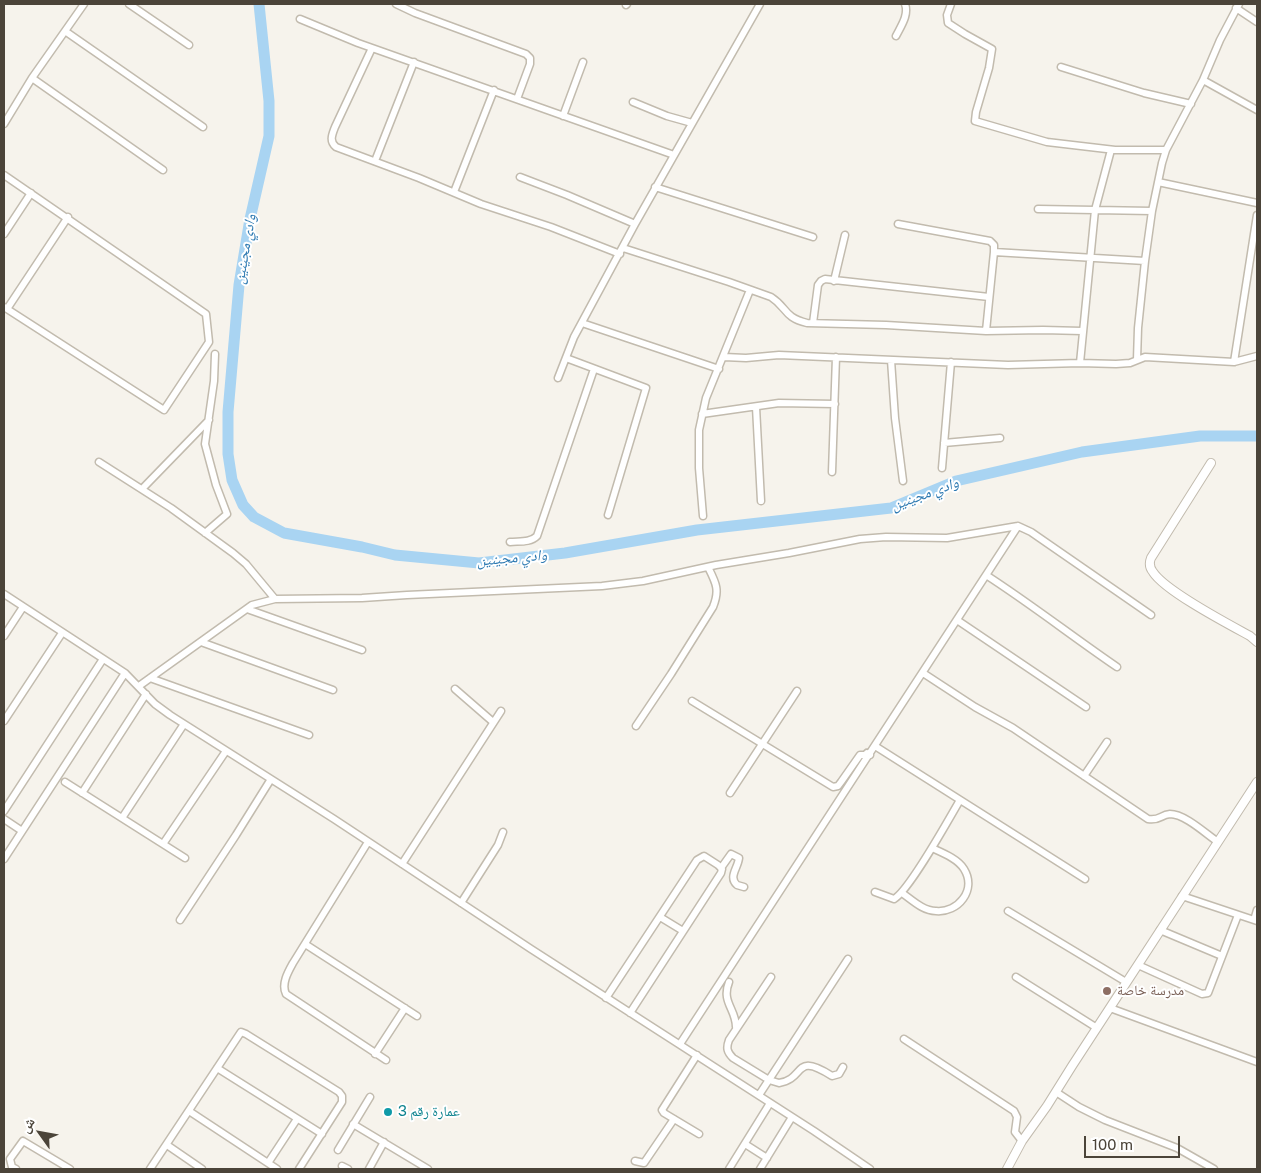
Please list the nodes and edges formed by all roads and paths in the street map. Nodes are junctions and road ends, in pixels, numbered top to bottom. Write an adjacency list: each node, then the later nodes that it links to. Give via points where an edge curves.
1 (84, 4): 10 (street)
2 (129, 4): 12 (street)
3 (396, 4): 20 (street, via 526,54 530,64)
4 (760, 4): 26 (street)
5 (905, 4): 11 (street, via 905,18)
6 (951, 4): 28 (street, via 948,22 992,49 975,121 1047,142)
7 (1237, 6): 9 (street); 18 (street)
8 (300, 20): 13 (street)
9 (1257, 22)
10 (65, 31): 17 (street); 27 (street)
11 (896, 36)
12 (188, 45)
13 (372, 48): 14 (street); 31 (street, via 331,139 336,147)
14 (414, 62): 19 (street); 31 (street)
15 (583, 62): 24 (street)
16 (1061, 67): 22 (street)
17 (32, 78): 25 (street); 32 (street)
18 (1203, 80): 22 (street); 23 (street)
19 (494, 90): 20 (street); 37 (street)
20 (517, 99): 24 (street)
21 (633, 102): 26 (street)
22 (1191, 104): 29 (street)
23 (1257, 110)
24 (563, 116): 30 (street)
25 (4, 124)
26 (692, 124): 30 (street)
27 (203, 127)
28 (1111, 150): 29 (street); 41 (street)
29 (1166, 150): 35 (street)
30 (674, 155): 36 (street)
31 (375, 161): 37 (street)
32 (163, 170)
33 (4, 175): 38 (street)
34 (520, 177): 45 (street)
35 (1158, 182): 39 (street); 42 (street)
36 (655, 187): 45 (street); 49 (street)
37 (454, 192): 50 (street)
38 (31, 193): 44 (street); 47 (street)
39 (1257, 203)
40 (1038, 209): 41 (street)
41 (1096, 210): 42 (street); 53 (street)
42 (1152, 211): 54 (street)
43 (1257, 215): 51 (street)
44 (68, 218): 58 (street); 58 (street, via 206,314 208,342 164,410)
45 (635, 224): 50 (street)
46 (898, 224): 52 (street, via 986,239 994,245)
47 (4, 234)
48 (845, 235): 55 (street)
49 (812, 237)
50 (621, 251): 56 (street); 59 (street)
51 (1254, 251): 71 (street)
52 (994, 252): 53 (street); 57 (street)
53 (1091, 258): 54 (street); 62 (street)
54 (1145, 261): 69 (street)
55 (834, 281): 57 (street); 60 (street, via 825,279 818,285)
56 (750, 290): 60 (street, via 778,301 796,320); 65 (street)
57 (989, 297): 61 (street)
58 (5, 308)
59 (582, 323): 66 (street); 74 (street)
60 (813, 323): 61 (street)
61 (986, 331): 62 (street)
62 (1082, 331): 72 (street)
63 (215, 354): 79 (street)
64 (1257, 356): 71 (street)
65 (724, 357): 67 (street); 74 (street)
66 (566, 358): 73 (street); 75 (street)
67 (836, 358): 68 (street); 76 (street)
68 (891, 360): 70 (street); 86 (street)
69 (1137, 360): 71 (street, via 1145,357); 72 (street, via 1116,364)
70 (950, 362): 72 (street, via 1008,366); 81 (street)
71 (1234, 362)
72 (1080, 363)
73 (594, 369): 89 (street, via 646,388); 93 (street, via 537,536 528,541)
74 (719, 369): 78 (street)
75 (558, 378)
76 (835, 404): 77 (street); 85 (street)
77 (756, 406): 78 (street); 88 (street)
78 (702, 414): 90 (street, via 699,468)
79 (209, 419): 87 (street); 92 (street, via 205,444 227,512)
80 (1000, 438): 81 (street)
81 (944, 443): 84 (street)
82 (99, 462): 87 (street)
83 (1211, 463): 105 (street, via 1151,558 1150,566 1156,577 1174,590)
84 (942, 468)
85 (832, 472)
86 (903, 481)
87 (142, 489): 92 (street)
88 (761, 501)
89 (608, 515)
90 (703, 516)
91 (1018, 526): 94 (street, via 947,538 860,539); 95 (street); 100 (street)
92 (205, 533): 97 (street, via 246,564)
93 (510, 542)
94 (708, 567): 97 (street, via 602,586); 123 (street, via 717,590 713,607)
95 (986, 575): 101 (street); 108 (street)
96 (4, 594): 98 (street)
97 (275, 599): 99 (street)
98 (23, 607): 102 (street); 103 (street)
99 (247, 608): 104 (street); 106 (street)
100 (1151, 615)
101 (957, 620): 110 (street); 118 (street)
102 (62, 633): 107 (street); 120 (street)
103 (4, 636)
104 (201, 642): 111 (street); 114 (street)
105 (1257, 642)
106 (362, 650)
107 (103, 659): 109 (street); 137 (street)
108 (1117, 667)
109 (125, 673): 112 (street); 140 (street)
110 (923, 673): 127 (street); 130 (street)
111 (150, 678): 112 (street); 124 (street)
112 (139, 686): 116 (street)
113 (455, 689): 121 (street)
114 (333, 690)
115 (797, 691): 126 (street)
116 (146, 694): 122 (street); 134 (street)
117 (692, 701): 126 (street)
118 (1086, 707)
119 (500, 711): 121 (street)
120 (4, 721)
121 (493, 722): 148 (street)
122 (184, 724): 128 (street); 138 (street)
123 (636, 726)
124 (309, 735)
125 (1107, 742): 130 (street)
126 (763, 744): 129 (street, via 834,787 860,755); 135 (street)
127 (875, 746): 129 (street); 136 (street)
128 (226, 751): 131 (street); 144 (street)
129 (870, 755): 180 (street)
130 (1084, 776): 143 (street, via 1148,819 1174,814)
131 (271, 779): 142 (street); 160 (street)
132 (65, 782): 134 (street)
133 (1257, 782): 143 (street)
134 (82, 793): 138 (street)
135 (730, 793)
136 (960, 800): 145 (street); 150 (street)
137 (4, 811)
138 (122, 818): 144 (street)
139 (4, 819): 140 (street)
140 (22, 830): 147 (street)
141 (503, 832): 155 (street)
142 (368, 842): 148 (street); 164 (street)
143 (1218, 842): 154 (street)
144 (163, 844): 146 (street)
145 (932, 848): 153 (street); 153 (street, via 965,870 967,889 964,900 957,907 935,912)
146 (185, 858)
147 (4, 859)
148 (402, 864): 155 (street)
149 (721, 868): 151 (street, via 731,854 736,855 739,862 734,881 737,886); 159 (street, via 704,856 699,858); 163 (street, via 721,873)
150 (1085, 879)
151 (744, 887)
152 (875, 892): 153 (street, via 894,899)
153 (902, 894)
154 (1182, 896): 158 (street); 162 (street)
155 (460, 903): 172 (street)
156 (1257, 910): 161 (street)
157 (1008, 911): 171 (street)
158 (1238, 915): 161 (street); 165 (street)
159 (660, 917): 163 (street); 172 (street)
160 (180, 920)
161 (1256, 920)
162 (1160, 930): 165 (street); 167 (street)
163 (683, 932): 175 (street)
164 (305, 944): 173 (street); 181 (street, via 288,972 284,992)
165 (1222, 956): 167 (street, via 1208,993 1202,994)
166 (848, 959): 187 (street)
167 (1138, 965): 171 (street)
168 (771, 976): 177 (street)
169 (1016, 977): 178 (street)
170 (729, 982): 177 (street, via 726,994)
171 (1126, 982): 174 (street)
172 (606, 998): 175 (street)
173 (405, 1008): 176 (street); 181 (street)
174 (1110, 1008): 178 (street); 184 (street)
175 (630, 1013): 180 (street)
176 (418, 1016)
177 (736, 1028): 187 (street, via 726,1046 729,1053)
178 (1097, 1028): 188 (street)
179 (904, 1040): 199 (street, via 1014,1111 1017,1117 1015,1132)
180 (680, 1044): 182 (street)
181 (375, 1054): 183 (street)
182 (697, 1055): 189 (street); 195 (street, via 662,1110)
183 (386, 1060)
184 (1257, 1062)
185 (843, 1067): 187 (street, via 839,1074 832,1076 815,1066 805,1066 784,1082)
186 (217, 1068): 192 (street); 194 (street); 197 (street, via 241,1032 339,1092 342,1102)
187 (769, 1080): 189 (street)
188 (1056, 1092): 199 (street); 220 (street, via 1079,1107 1177,1148)
189 (758, 1096): 191 (street)
190 (370, 1097): 196 (street)
191 (770, 1103): 193 (street); 201 (street)
192 (189, 1111): 202 (street); 206 (street)
193 (792, 1117): 204 (street); 218 (street)
194 (297, 1119): 197 (street); 206 (street)
195 (674, 1119): 198 (street); 205 (street, via 644,1163)
196 (353, 1124): 200 (street); 203 (street)
197 (322, 1134): 213 (street)
198 (698, 1134)
199 (1022, 1140): 219 (street)
200 (384, 1142): 207 (street); 214 (street)
201 (745, 1144): 204 (street); 216 (street)
202 (167, 1145): 210 (street); 211 (street)
203 (338, 1150)
204 (767, 1158): 217 (street)
205 (635, 1161)
206 (268, 1163): 212 (street)
207 (418, 1167): 215 (street)
208 (16, 1169): 209 (street, via 10,1159 26,1141)
209 (70, 1169)
210 (150, 1169)
211 (202, 1169)
212 (277, 1169)
213 (299, 1169)
214 (369, 1169)
215 (428, 1169)
216 (729, 1169)
217 (760, 1169)
218 (870, 1169)
219 (1008, 1169)
220 (1214, 1169)

